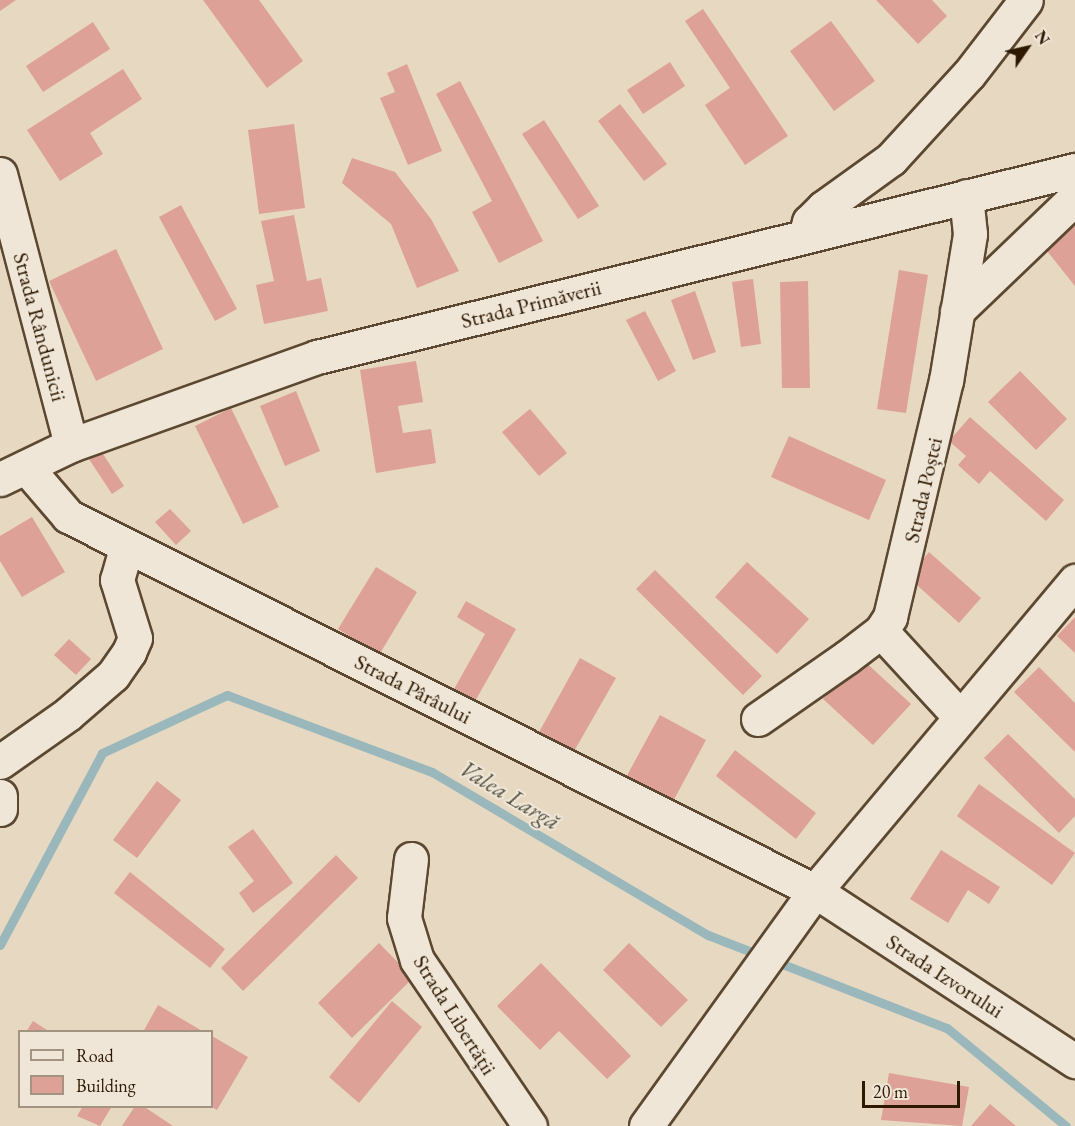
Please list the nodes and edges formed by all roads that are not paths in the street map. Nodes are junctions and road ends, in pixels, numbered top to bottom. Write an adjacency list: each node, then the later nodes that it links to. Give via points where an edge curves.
1 (1026, 0): 6 (street, via 969,74 899,150 824,208 809,222)
2 (1075, 170): 4 (street, Strada Primăverii)
3 (0, 174): 8 (street, Strada Rândunicii)
4 (966, 196): 6 (street, Strada Primăverii); 7 (street, Strada Poștei, via 970,234)
5 (1075, 198): 7 (street)
6 (805, 236): 8 (street, Strada Primăverii, via 317,357)
7 (957, 311): 12 (street, Strada Poștei, via 910,546 890,617)
8 (71, 445): 9 (street, Strada Primăverii)
9 (13, 473): 10 (street, Strada Pârâului, via 68,516)
10 (127, 546): 15 (street, via 117,580 135,638 129,652 113,675 68,714); 19 (street, Strada Pârâului)
11 (1075, 581): 13 (street)
12 (881, 631): 13 (street); 14 (street, Strada Poștei)
13 (960, 717): 19 (street)
14 (758, 718)
15 (0, 762)
16 (0, 796): 17 (street)
17 (0, 809)
18 (411, 860): 21 (street, Strada Libertății, via 404,918 417,960)
19 (815, 891): 20 (street, Strada Izvorului); 22 (street, via 795,924)
20 (1075, 1061)
21 (530, 1126)
22 (646, 1126)

